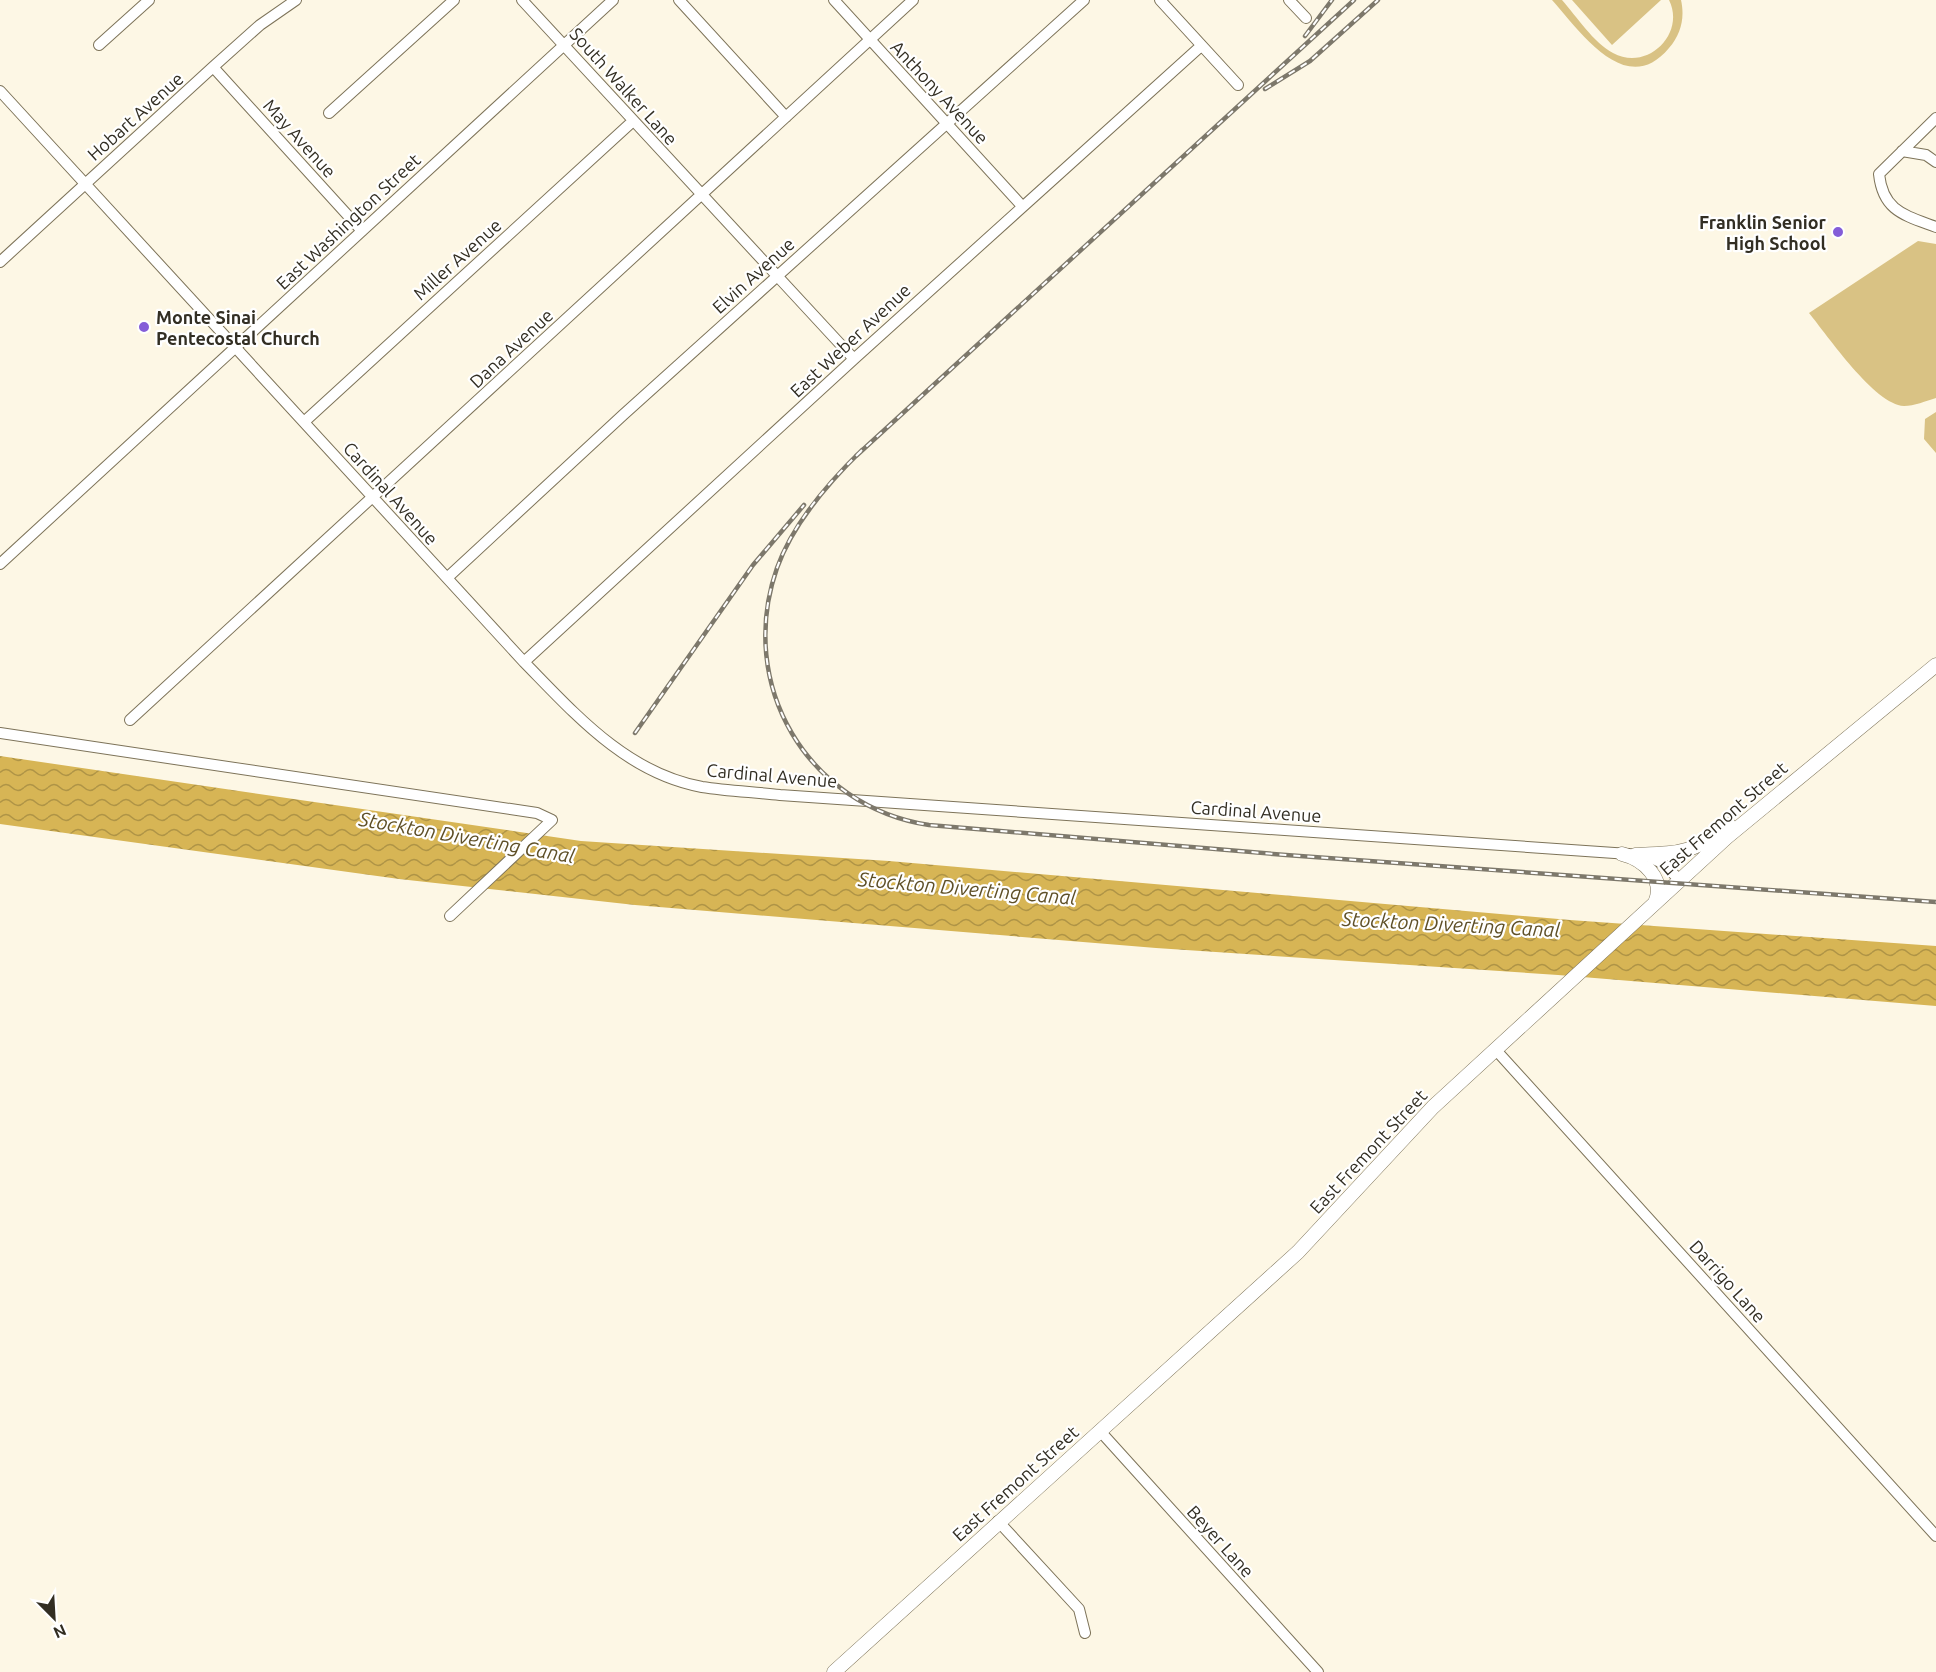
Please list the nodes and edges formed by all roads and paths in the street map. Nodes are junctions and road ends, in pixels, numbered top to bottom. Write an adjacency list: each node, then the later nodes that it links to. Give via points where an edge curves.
1 (149, 0): 14 (street)
2 (296, 0): 17 (street, Hobart Avenue, via 260,25)
3 (454, 0): 20 (street)
4 (522, 0): 15 (street, South Walker Lane)
5 (613, 0): 15 (street, East Washington Street)
6 (679, 0): 21 (street)
7 (834, 0): 13 (street, Anthony Avenue)
8 (913, 0): 13 (street, Dana Avenue)
9 (1084, 0): 24 (street, Elvin Avenue)
10 (1160, 0): 16 (street)
11 (1289, 0): 12 (street)
12 (1306, 18)
13 (870, 40): 21 (street, Dana Avenue); 24 (street, Anthony Avenue)
14 (99, 45)
15 (564, 45): 23 (street, South Walker Lane); 31 (street, East Washington Street)
16 (1201, 46): 18 (street); 29 (street, East Weber Avenue)
17 (213, 67): 27 (street, Hobart Avenue); 31 (street, May Avenue)
18 (1238, 85)
19 (0, 91): 27 (street, Cardinal Avenue)
20 (329, 113)
21 (786, 117): 28 (street, Dana Avenue)
22 (1936, 118): 25 (street)
23 (633, 121): 28 (street, South Walker Lane); 36 (street, Miller Avenue)
24 (947, 123): 29 (street, Anthony Avenue); 33 (street, Elvin Avenue)
25 (1902, 151): 26 (street, via 1926,155); 30 (street, via 1879,174 1882,193 1889,206)
26 (1936, 162)
27 (85, 184): 32 (street, Hobart Avenue); 34 (street, Cardinal Avenue)
28 (701, 195): 33 (street, South Walker Lane); 37 (street, Dana Avenue)
29 (1022, 206): 35 (street, East Weber Avenue)
30 (1936, 227)
31 (362, 231): 34 (street, East Washington Street)
32 (0, 262)
33 (777, 276): 35 (street, South Walker Lane); 39 (street, Elvin Avenue)
34 (236, 347): 36 (street, Cardinal Avenue); 38 (street, East Washington Street)
35 (854, 359): 40 (street, East Weber Avenue)
36 (304, 422): 37 (street, Cardinal Avenue)
37 (373, 497): 39 (street, Cardinal Avenue); 42 (street, Dana Avenue)
38 (0, 564)
39 (447, 578): 40 (street, Cardinal Avenue)
40 (524, 662): 45 (street, Cardinal Avenue, via 582,721 620,752 667,776 701,787)
41 (1936, 664): 44 (main road, East Fremont Street)
42 (130, 720)
43 (0, 733): 48 (street, via 537,813 552,820)
44 (1790, 783): 45 (main road, via 1695,848 1671,854); 46 (main road, East Fremont Street)
45 (1629, 854): 46 (street, Cardinal Avenue, via 1662,862); 47 (main road, via 1650,870 1658,888)
46 (1680, 880): 47 (main road, East Fremont Street)
47 (1652, 906): 49 (main road, East Fremont Street)
48 (450, 916)
49 (1496, 1049): 50 (main road, East Fremont Street, via 1404,1136 1298,1252); 52 (street, Darrigo Lane)
50 (1100, 1431): 51 (main road, East Fremont Street); 55 (street, Beyer Lane)
51 (998, 1521): 53 (street, via 1079,1609); 54 (main road, East Fremont Street)
52 (1936, 1536)
53 (1085, 1633)
54 (834, 1672)
55 (1318, 1672)

